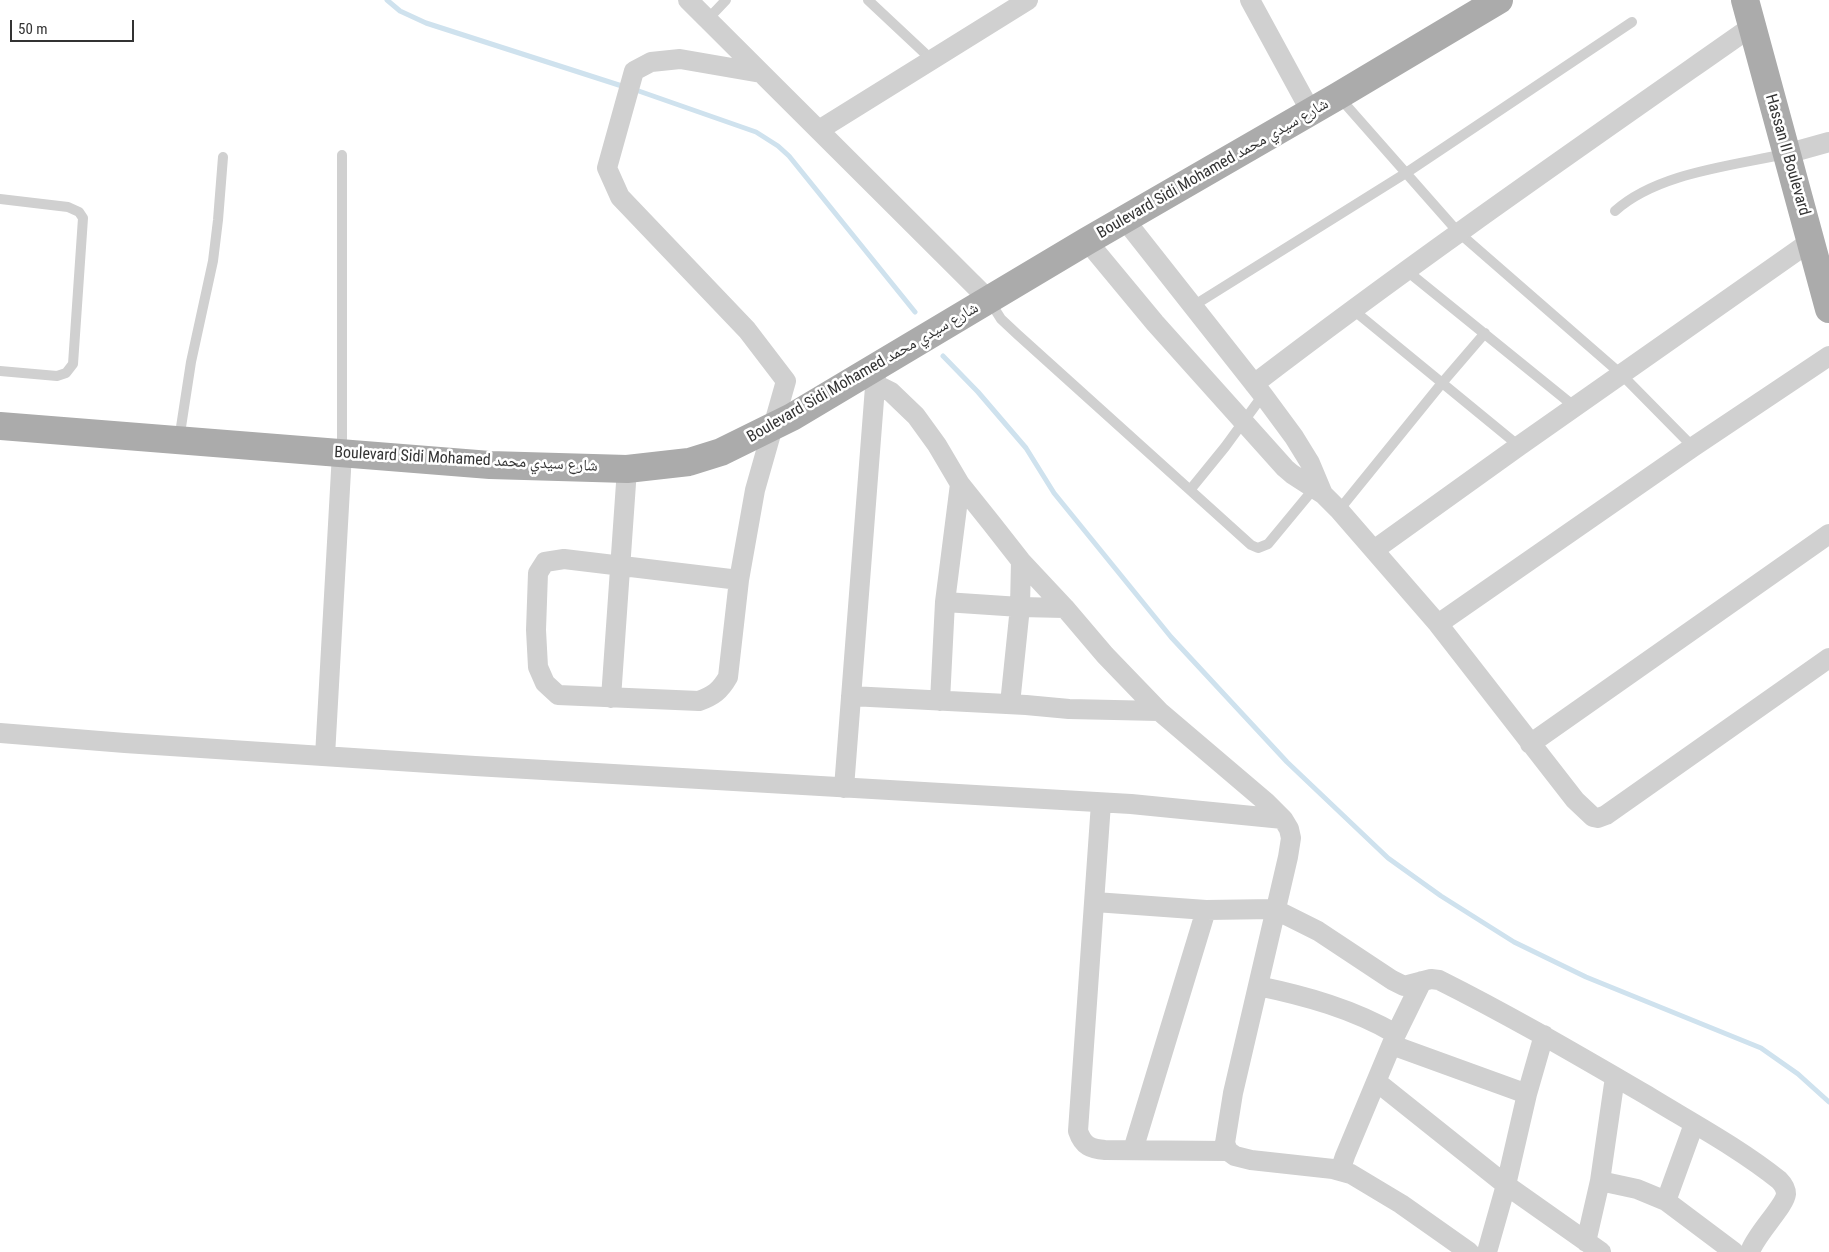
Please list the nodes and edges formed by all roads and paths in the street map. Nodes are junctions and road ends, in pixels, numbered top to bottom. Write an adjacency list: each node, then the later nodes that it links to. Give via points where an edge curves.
1 (688, 0): 8 (street)
2 (726, 0): 8 (lane)
3 (868, 0): 11 (lane)
4 (1028, 0): 11 (street)
5 (1250, 0): 14 (street)
6 (1499, 0): 13 (main road, Boulevard Sidi Mohamed شارع سيدي محمد)
7 (1745, 0): 10 (main road, Hassan II Boulevard)
8 (707, 20): 12 (street)
9 (1632, 22): 20 (lane)
10 (1751, 27): 17 (main road, Hassan II Boulevard); 24 (street)
11 (932, 60): 15 (street)
12 (761, 73): 15 (street); 42 (street, via 680,59 651,62 634,71 608,168 620,197 746,330 786,381)
13 (1338, 96): 14 (main road, Boulevard Sidi Mohamed شارع سيدي محمد); 20 (lane)
14 (1311, 112): 23 (main road, Boulevard Sidi Mohamed شارع سيدي محمد)
15 (819, 130): 28 (street)
16 (1829, 142): 17 (street)
17 (1786, 154): 22 (lane, via 1695,173 1653,186); 25 (main road, Hassan II Boulevard)
18 (342, 155): 46 (lane)
19 (223, 157): 43 (lane, via 213,261 191,362)
20 (1406, 174): 24 (lane); 29 (lane)
21 (0, 199): 34 (lane, via 68,208 83,218 73,364 66,373 57,376)
22 (1615, 211)
23 (1125, 220): 26 (main road, Boulevard Sidi Mohamed شارع سيدي محمد); 29 (street)
24 (1458, 232): 27 (street); 35 (lane)
25 (1811, 241): 31 (main road, Hassan II Boulevard); 35 (street)
26 (1087, 242): 28 (main road, Boulevard Sidi Mohamed شارع سيدي محمد); 40 (street)
27 (1406, 272): 30 (street); 32 (lane)
28 (989, 300): 36 (main road, Boulevard Sidi Mohamed شارع سيدي محمد); 50 (lane, via 1006,324)
29 (1193, 306): 38 (street)
30 (1352, 309): 37 (lane); 38 (street)
31 (1829, 309)
32 (1486, 334): 37 (lane); 39 (lane)
33 (1829, 356): 45 (street)
34 (0, 371)
35 (1621, 374): 39 (street); 45 (lane)
36 (876, 376): 42 (main road, Boulevard Sidi Mohamed شارع سيدي محمد); 48 (street, via 916,416); 62 (street)
37 (1442, 383): 44 (lane); 51 (lane)
38 (1258, 390): 40 (lane); 49 (street, via 1310,463)
39 (1575, 407): 44 (street)
40 (1244, 421): 49 (street, via 1289,471); 50 (lane)
41 (0, 426): 43 (main road, Boulevard Sidi Mohamed شارع سيدي محمد)
42 (772, 428): 47 (main road, Boulevard Sidi Mohamed شارع سيدي محمد, via 721,452 689,462); 56 (street, via 755,490)
43 (179, 441): 46 (main road, Boulevard Sidi Mohamed شارع سيدي محمد)
44 (1519, 446): 53 (street)
45 (1693, 447): 60 (street)
46 (342, 453): 47 (main road, Boulevard Sidi Mohamed شارع سيدي محمد, via 490,465); 69 (street)
47 (627, 469): 55 (street)
48 (960, 484): 54 (street); 57 (street)
49 (1318, 489): 50 (lane, via 1268,544 1258,548 1239,536); 51 (street)
50 (1190, 490)
51 (1339, 510): 53 (street)
52 (1829, 534): 68 (street)
53 (1374, 550): 60 (street)
54 (1021, 561): 58 (street); 59 (street)
55 (620, 566): 56 (street); 63 (street); 63 (street, via 564,559 545,562 538,573 536,630 540,674 558,695)
56 (740, 580): 63 (street, via 728,677 713,696 699,700)
57 (945, 602): 58 (street); 64 (street)
58 (1020, 607): 59 (street); 65 (street)
59 (1065, 608): 66 (street)
60 (1438, 624): 68 (street)
61 (1829, 658): 68 (street, via 1598,818 1575,800)
62 (851, 696): 64 (street); 70 (street)
63 (611, 698)
64 (940, 701): 65 (street)
65 (1010, 704): 66 (street)
66 (1159, 712): 72 (street)
67 (0, 733): 69 (street)
68 (1530, 744)
69 (325, 756): 70 (street)
70 (844, 788): 71 (street)
71 (1101, 802): 72 (street); 73 (street)
72 (1283, 819): 75 (street, via 1291,838)
73 (1095, 902): 74 (street); 84 (street, via 1078,1131 1081,1140 1092,1149)
74 (1206, 910): 75 (street); 84 (street)
75 (1274, 910): 76 (street, via 1318,931 1404,986); 77 (street)
76 (1422, 981): 78 (street, via 1439,980); 79 (street)
77 (1258, 986): 79 (street, via 1328,1004 1373,1022); 85 (street, via 1230,1111 1225,1143)
78 (1544, 1035): 80 (street); 82 (street)
79 (1394, 1040): 81 (street); 82 (street)
80 (1615, 1077): 83 (street); 87 (street)
81 (1377, 1082): 86 (street); 88 (street)
82 (1527, 1094): 88 (street)
83 (1694, 1124): 89 (street); 94 (street, via 1772,1174 1785,1187 1785,1198)
84 (1133, 1150): 85 (street)
85 (1228, 1152): 86 (street, via 1251,1160)
86 (1340, 1171): 91 (street, via 1374,1186)
87 (1600, 1181): 89 (street, via 1637,1188); 90 (street)
88 (1506, 1186): 90 (street); 92 (street)
89 (1666, 1201): 93 (street)
90 (1594, 1247)
91 (1468, 1252)
92 (1488, 1252)
93 (1734, 1252)
94 (1750, 1252)

